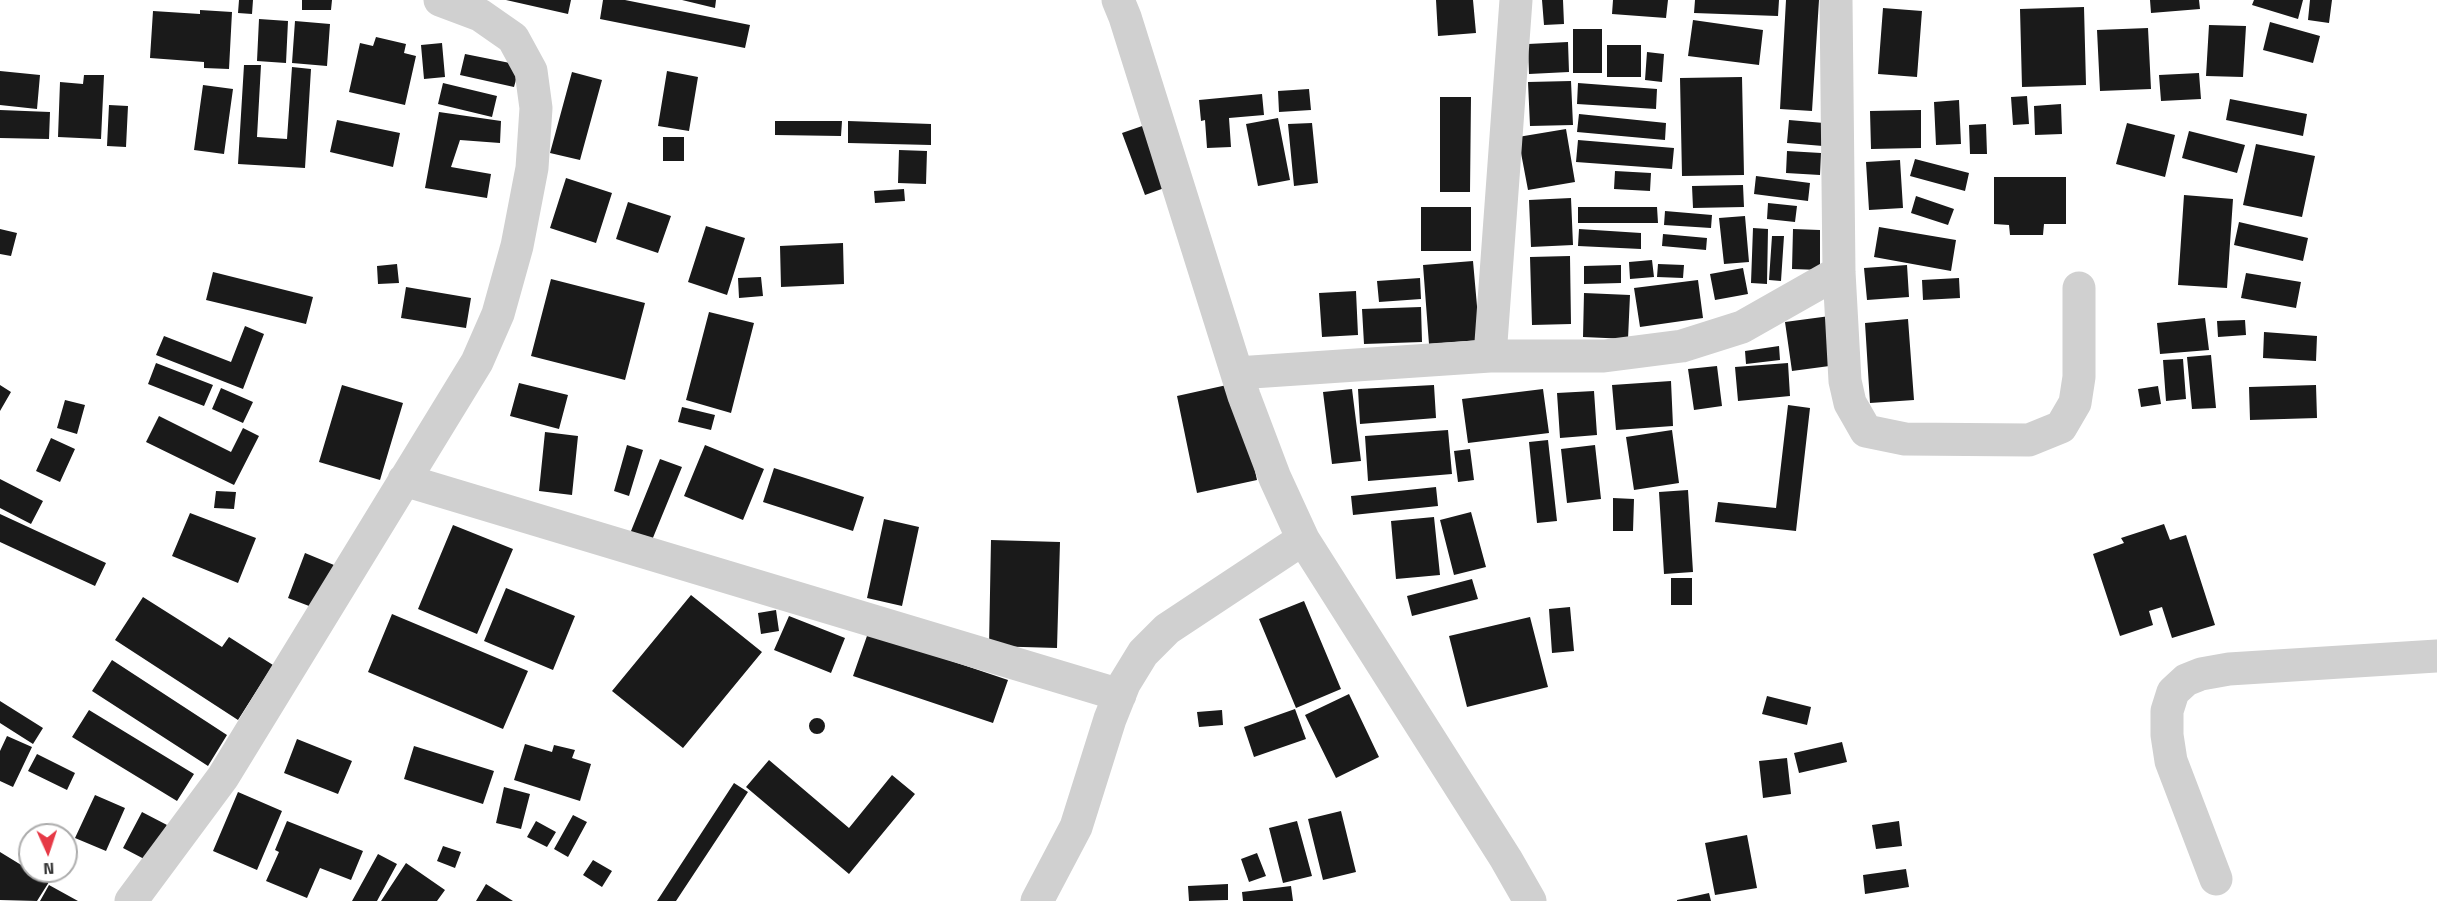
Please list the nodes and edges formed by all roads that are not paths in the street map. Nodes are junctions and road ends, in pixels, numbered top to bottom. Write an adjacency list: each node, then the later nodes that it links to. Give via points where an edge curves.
1 (440, 0): 9 (street, via 480,15 513,38 531,71 536,108 532,168 517,246 498,314 477,362)
2 (1118, 0): 8 (street)
3 (1516, 0): 7 (street)
4 (1836, 0): 5 (street)
5 (1839, 272): 6 (street, via 1845,381 1850,403 1866,430 1905,439 2029,440 2061,427 2075,403 2079,377); 7 (street, via 1742,327 1682,346 1604,356)
6 (2079, 288)
7 (1490, 356): 8 (street)
8 (1237, 372): 10 (street, via 1275,478)
9 (404, 480): 12 (street); 14 (street, via 222,777)
10 (1304, 539): 12 (street, via 1167,629 1143,653); 16 (street)
11 (2437, 656): 13 (street, via 2229,669 2193,677 2173,692 2167,711 2171,761)
12 (1120, 695): 15 (street, via 1076,827)
13 (2216, 879)
14 (130, 901)
15 (1037, 901)
16 (1530, 901)

